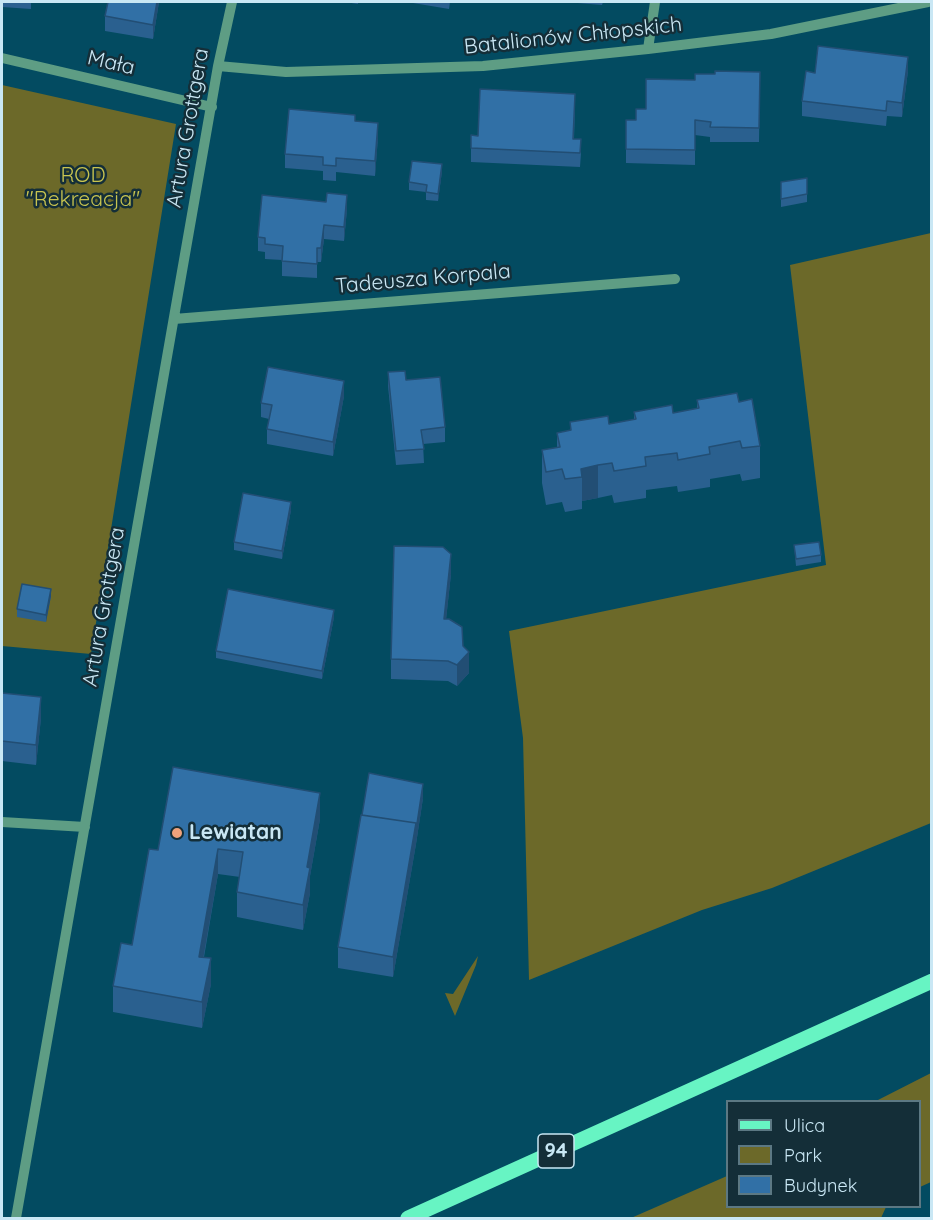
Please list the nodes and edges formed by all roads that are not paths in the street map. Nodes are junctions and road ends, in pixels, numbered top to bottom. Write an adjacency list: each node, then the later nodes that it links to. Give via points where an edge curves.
1 (232, 2): 6 (street, Artura Grottgera)
2 (655, 2): 4 (street)
3 (928, 2): 4 (street, Batalionów Chłopskich, via 771,34)
4 (648, 49): 6 (street, Batalionów Chłopskich, via 483,66 286,72)
5 (2, 58): 7 (street, Mała)
6 (218, 66): 7 (street, Artura Grottgera)
7 (212, 106): 9 (street, Artura Grottgera)
8 (675, 279): 9 (street, Tadeusza Korpala)
9 (174, 319): 11 (street, Artura Grottgera)
10 (2, 822): 11 (street)
11 (85, 826): 13 (street, Artura Grottgera)
12 (932, 981): 14 (main road, 94)
13 (15, 1218)
14 (408, 1218)

